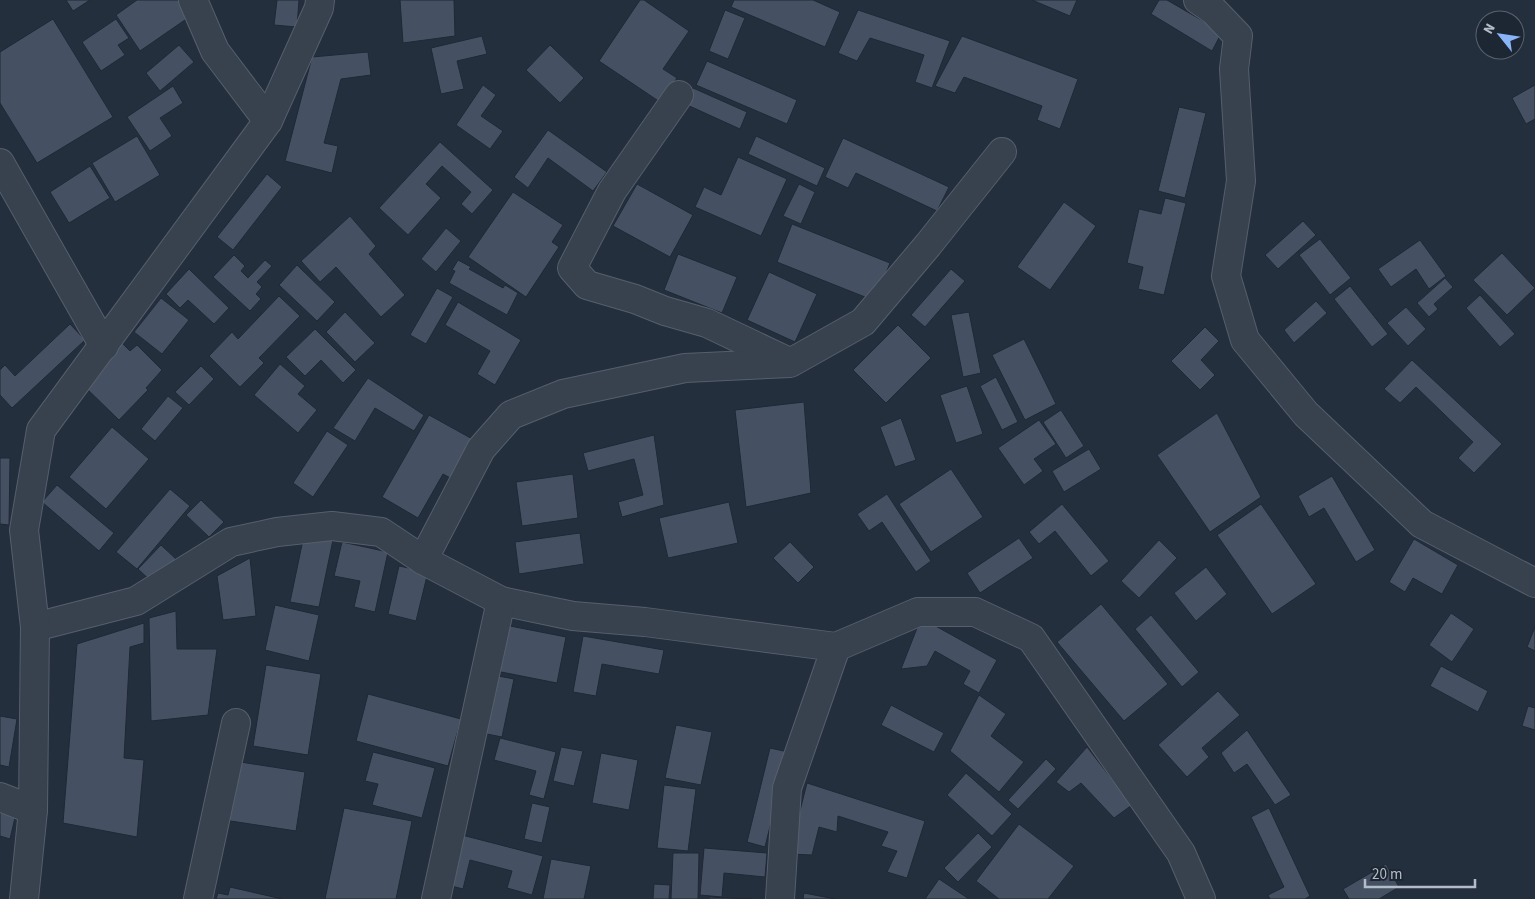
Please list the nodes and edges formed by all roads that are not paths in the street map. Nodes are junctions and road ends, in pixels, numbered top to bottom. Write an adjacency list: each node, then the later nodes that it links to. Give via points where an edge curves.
1 (194, 0): 5 (street, via 215,51)
2 (320, 0): 5 (street)
3 (1198, 0): 11 (street, via 1238,36 1234,69 1241,181 1226,276 1246,340 1306,414 1422,524)
4 (679, 95): 9 (street, via 612,191 572,268 587,285 708,324)
5 (268, 122): 8 (street)
6 (1002, 152): 9 (street, via 863,322)
7 (0, 163): 8 (street)
8 (104, 346): 13 (street, via 41,430 24,530)
9 (790, 362): 10 (street, via 685,368 563,394 510,415 481,449)
10 (423, 560): 12 (street); 13 (street, via 382,532 332,526 277,532 231,542 136,601)
11 (1535, 583)
12 (501, 601): 14 (street, via 573,616); 20 (street)
13 (35, 627): 17 (street)
14 (836, 647): 21 (street, via 787,788); 22 (street, via 918,612 975,612 1030,638 1181,853)
15 (236, 723): 19 (street)
16 (0, 797): 17 (street)
17 (33, 810): 18 (street)
18 (24, 899)
19 (198, 899)
20 (436, 899)
21 (780, 899)
22 (1201, 899)

